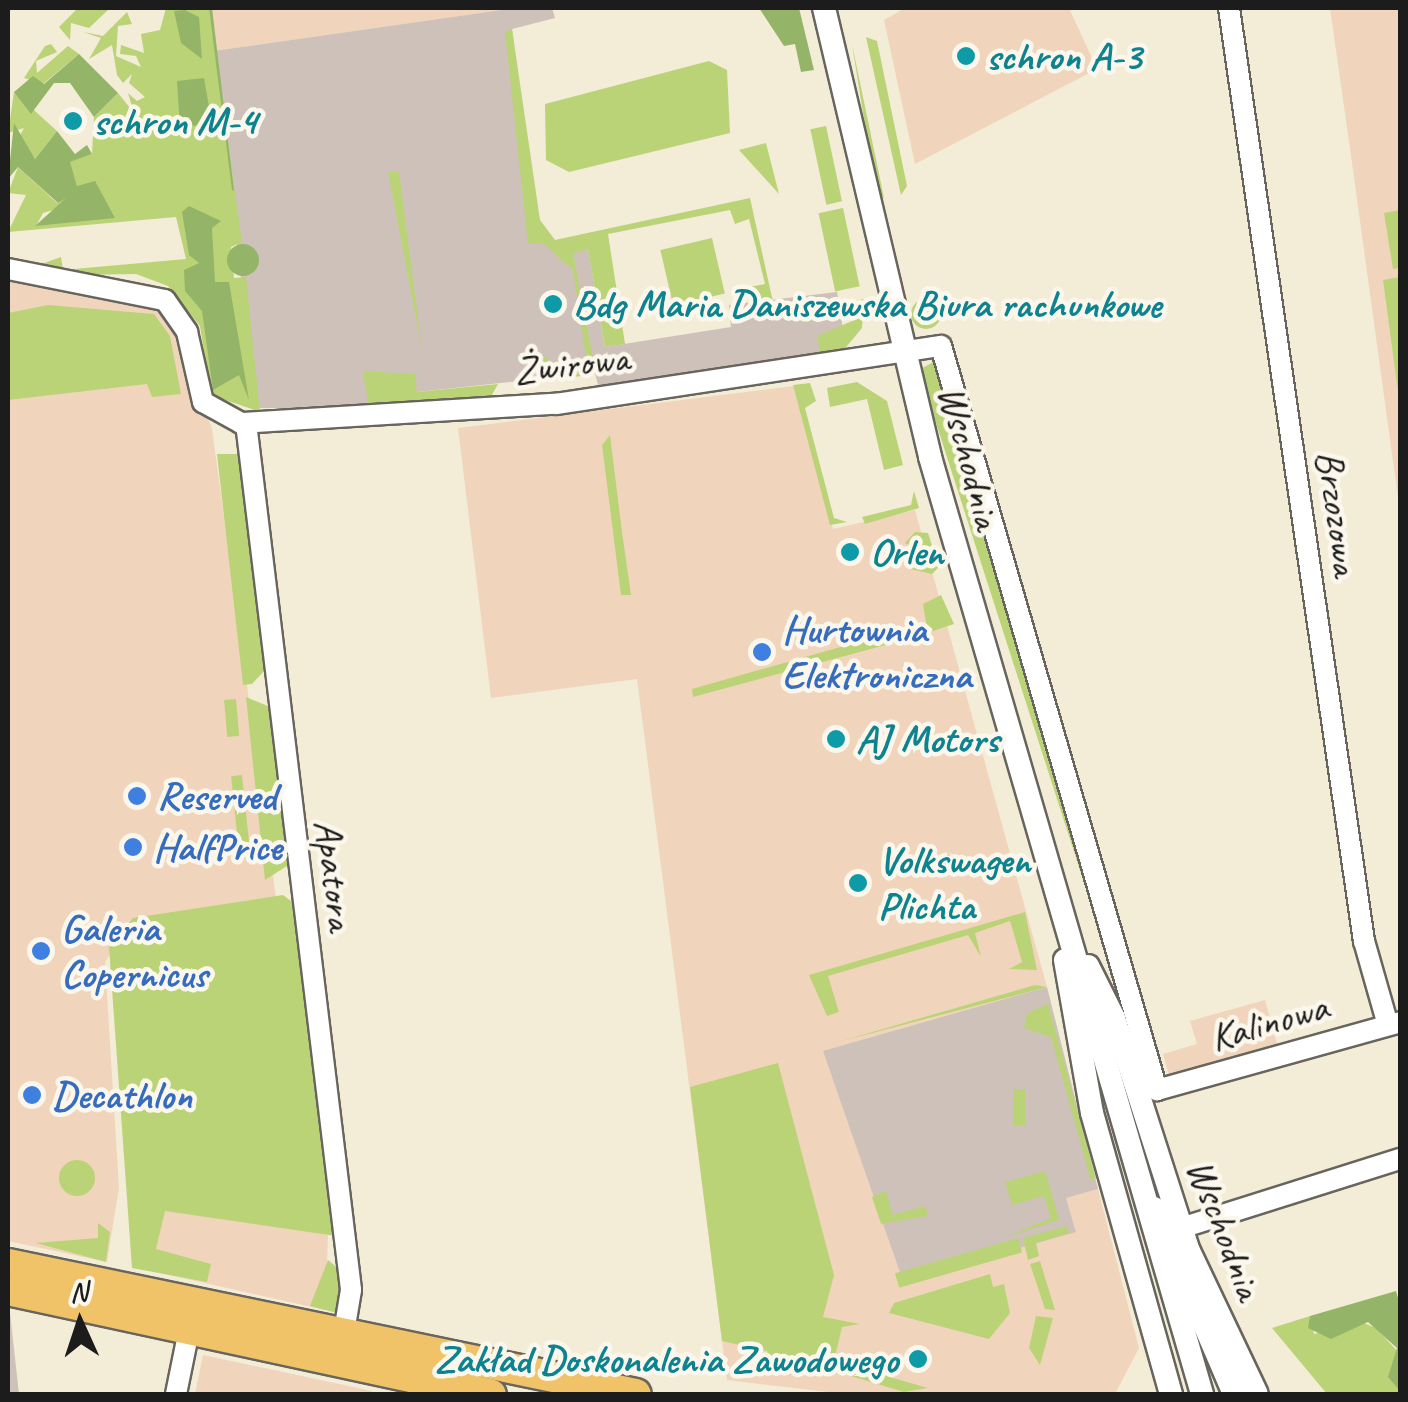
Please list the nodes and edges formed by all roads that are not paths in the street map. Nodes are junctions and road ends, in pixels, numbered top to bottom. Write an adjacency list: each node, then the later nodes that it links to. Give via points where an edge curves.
1 (824, 8): 4 (street, Wschodnia)
2 (1230, 8): 7 (street, Brzozowa, via 1364,941)
3 (8, 270): 5 (street, via 165,300 187,332 203,402)
4 (903, 352): 5 (street, Żwirowa, via 556,404); 6 (street, Wschodnia); 8 (street, Żwirowa, via 941,346)
5 (246, 423): 15 (street, Apatora, via 352,1290)
6 (1064, 921): 9 (street, Wschodnia); 11 (street, Wschodnia, via 1114,1018); 16 (street, Wschodnia, via 1092,1114)
7 (1394, 1024): 8 (street, Kalinowa)
8 (1157, 1090)
9 (1125, 1135): 20 (street, Wschodnia); 21 (street, Wschodnia)
10 (1400, 1159): 11 (street)
11 (1181, 1228): 22 (street, Wschodnia)
12 (8, 1264): 15 (main road)
13 (8, 1290): 14 (main road)
14 (189, 1330): 15 (main road); 17 (street)
15 (341, 1348): 18 (main road); 19 (main road)
16 (1167, 1390)
17 (176, 1394)
18 (491, 1394)
19 (636, 1394)
20 (1202, 1394)
21 (1234, 1394)
22 (1257, 1394)

